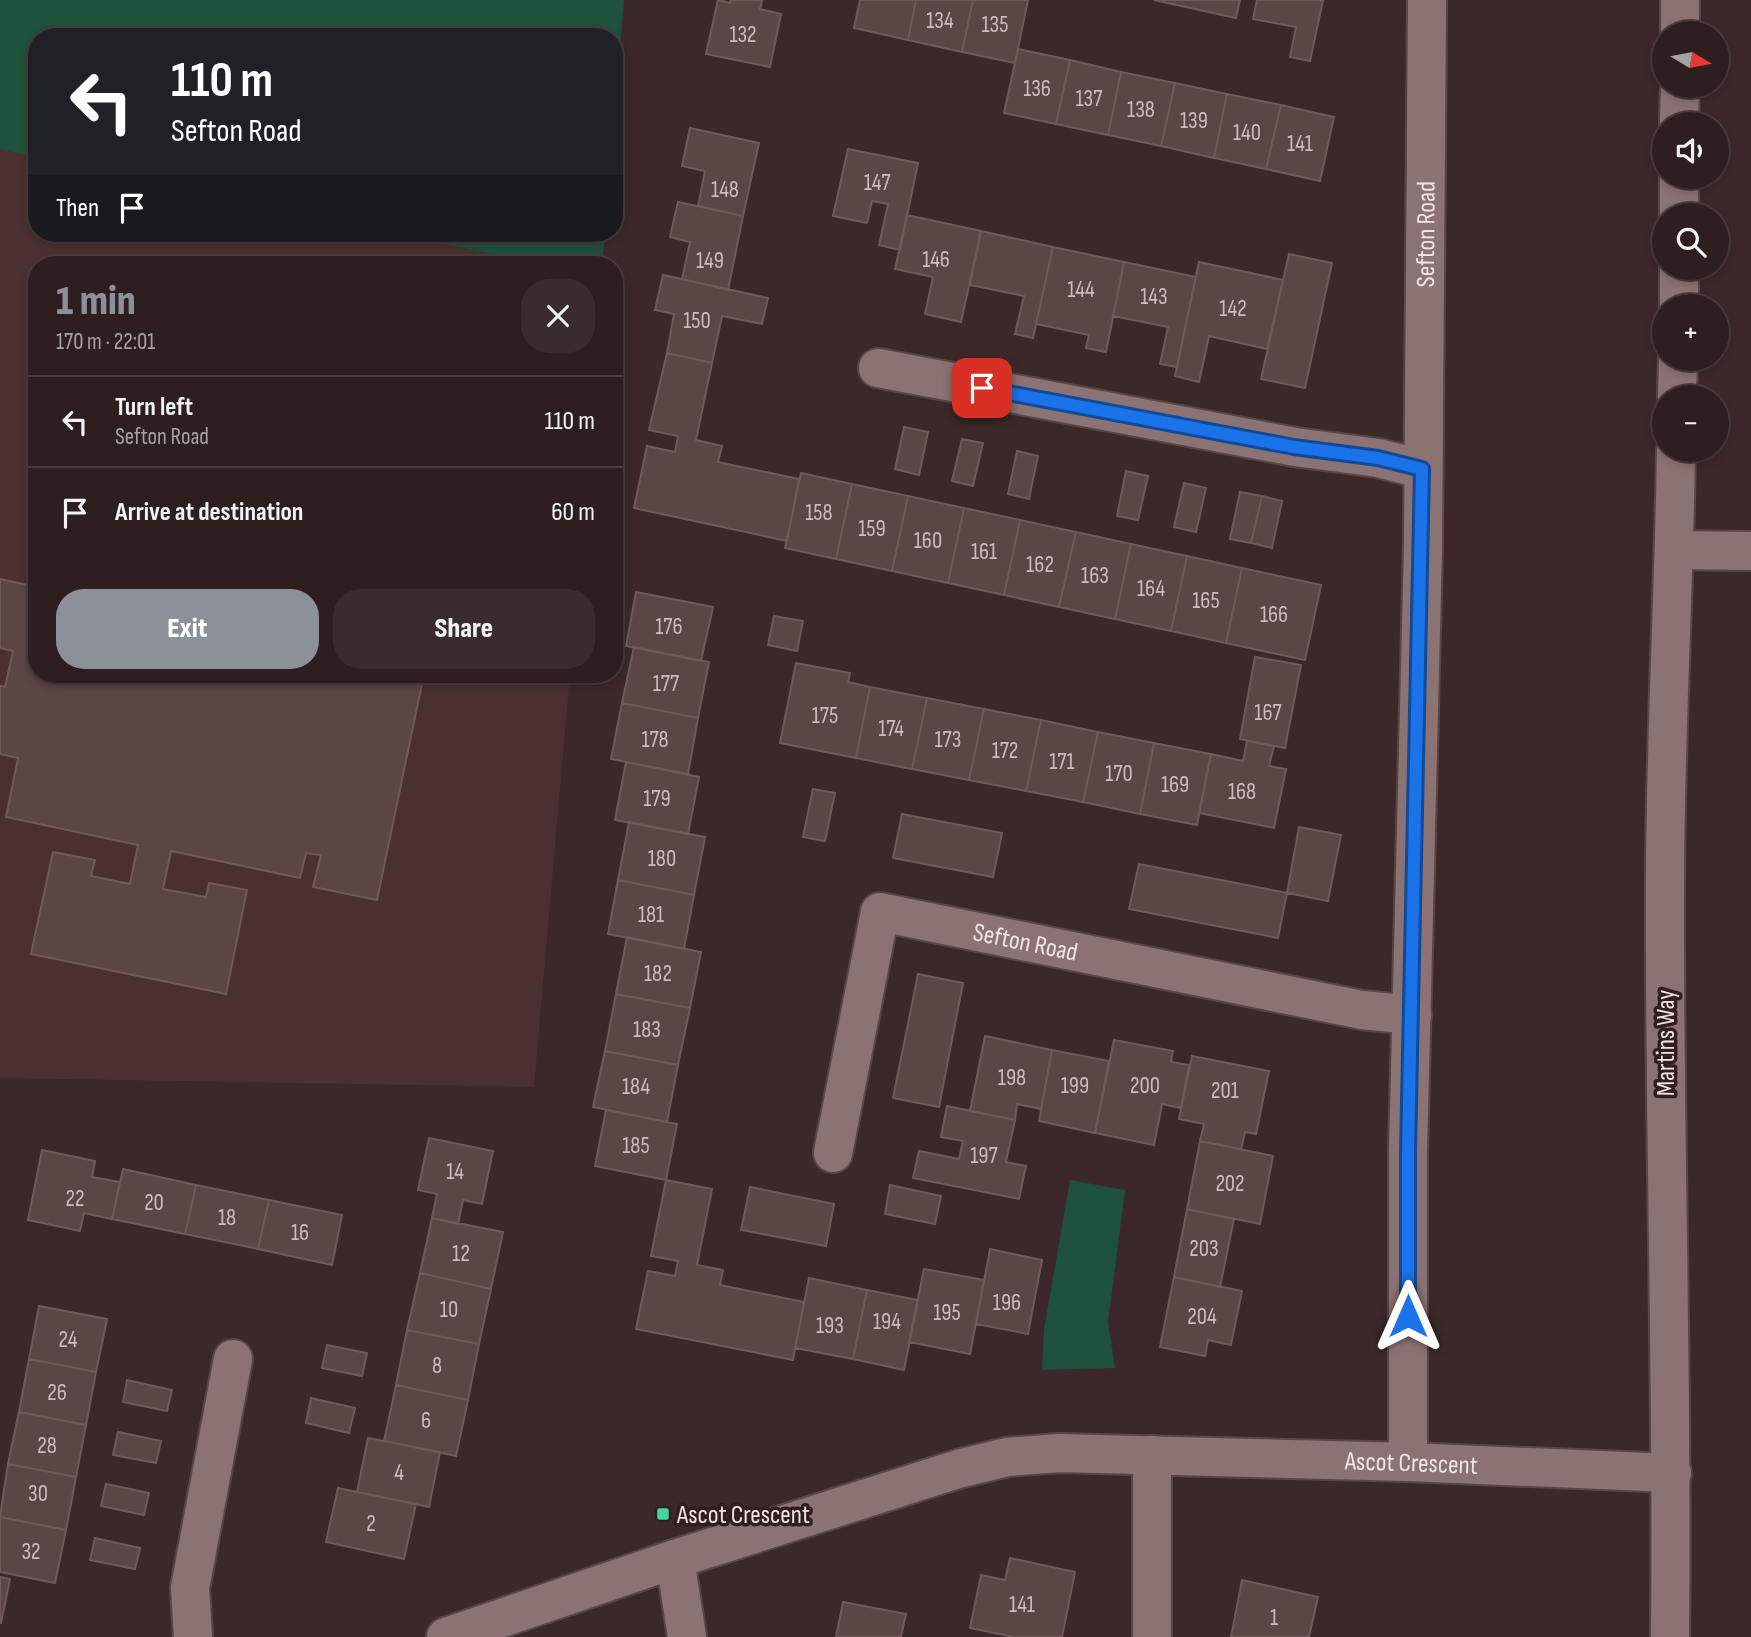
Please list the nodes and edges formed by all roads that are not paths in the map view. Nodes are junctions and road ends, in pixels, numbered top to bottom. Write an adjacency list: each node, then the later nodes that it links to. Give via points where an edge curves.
1 (1427, 0): 6 (street, Sefton Road)
2 (1680, 0): 3 (street)
3 (1680, 21)
4 (878, 368): 6 (street)
5 (1676, 462): 7 (street, Martins Way)
6 (1422, 469): 9 (street, Sefton Road)
7 (1674, 550): 8 (street); 14 (street, Martins Way, via 1665,881)
8 (1751, 551)
9 (1412, 1015): 10 (street, Sefton Road, via 1362,1010 880,912); 13 (street, Sefton Road)
10 (833, 1153)
11 (233, 1359): 16 (street, via 190,1588)
12 (1152, 1455): 13 (street, Ascot Crescent); 15 (street, Ascot Crescent, via 1007,1457); 19 (street)
13 (1408, 1462): 14 (street, Ascot Crescent)
14 (1672, 1473): 20 (street, Martins Way)
15 (675, 1559): 17 (street, Ascot Crescent); 18 (street)
16 (193, 1637)
17 (446, 1637)
18 (687, 1637)
19 (1152, 1637)
20 (1670, 1637)

